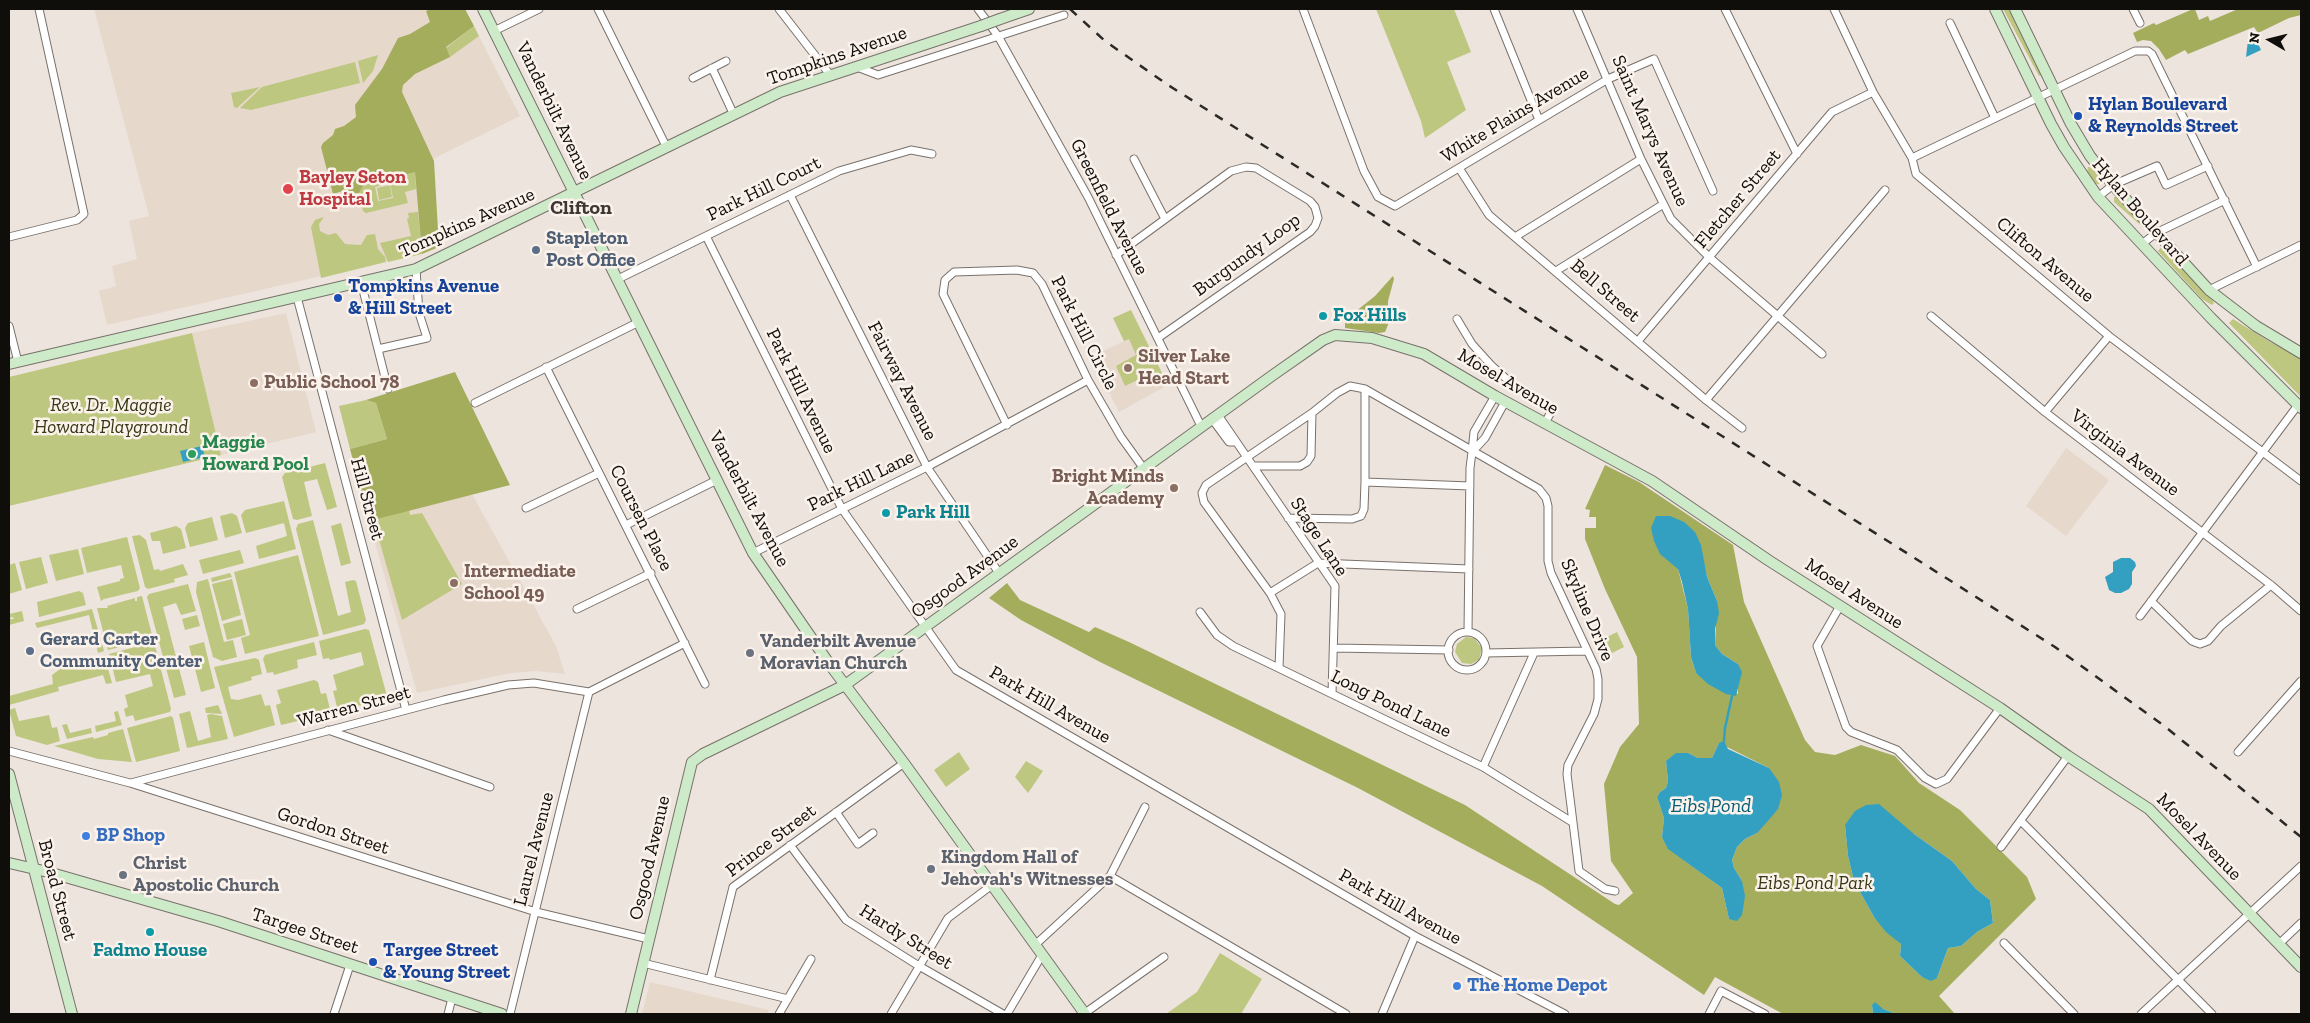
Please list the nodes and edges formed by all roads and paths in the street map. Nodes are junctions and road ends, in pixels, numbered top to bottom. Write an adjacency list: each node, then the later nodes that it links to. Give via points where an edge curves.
1 (39, 9): 52 (street, via 84,208 83,217)
2 (484, 9): 19 (street, Vanderbilt Avenue)
3 (539, 9): 19 (street)
4 (598, 9): 33 (street)
5 (779, 9): 24 (street)
6 (978, 9): 20 (street, Greenfield Avenue)
7 (1030, 9): 22 (street, Tompkins Avenue, bridge)
8 (1303, 9): 40 (street, White Plains Avenue, via 1364,171 1378,197 1396,206)
9 (1494, 9): 32 (street)
10 (1577, 9): 26 (street, Saint Marys Avenue)
11 (1725, 9): 35 (street)
12 (1834, 9): 28 (street, Clifton Avenue)
13 (1995, 9): 29 (street, Hylan Boulevard)
14 (2015, 9): 27 (street, Hylan Boulevard)
15 (2133, 9): 18 (street)
16 (1064, 15): 20 (street)
17 (1950, 23): 31 (street)
18 (2140, 23)
19 (494, 31): 44 (street, Vanderbilt Avenue)
20 (998, 36): 22 (street, via 878,75); 56 (street, Greenfield Avenue, via 1088,197)
21 (726, 61): 23 (street)
22 (857, 67): 24 (street, Tompkins Avenue)
23 (712, 68): 25 (street); 30 (street)
24 (831, 76): 30 (street, Tompkins Avenue, via 780,92)
25 (693, 78)
26 (1608, 79): 32 (street, White Plains Avenue); 38 (street, Saint Marys Avenue); 43 (street, White Plains Avenue, via 1654,59)
27 (2055, 88): 29 (street); 39 (street, via 2144,49 2152,54); 41 (street, Hylan Boulevard, via 2082,143)
28 (1873, 92): 35 (street, Fletcher Street, via 1832,112); 36 (street, Clifton Avenue)
29 (2039, 96): 31 (street); 46 (street, Hylan Boulevard, via 2064,147)
30 (733, 113): 33 (street, Tompkins Avenue)
31 (1995, 118): 36 (street)
32 (1539, 120): 40 (street, White Plains Avenue)
33 (666, 146): 44 (street, Tompkins Avenue)
34 (932, 154): 45 (street, Park Hill Court, via 911,150 838,171)
35 (1796, 154): 57 (street, Fletcher Street)
36 (1912, 158): 71 (street, Clifton Avenue, via 1916,174)
37 (1134, 159): 49 (street)
38 (1641, 159): 48 (street, Saint Marys Avenue); 53 (street)
39 (2208, 166): 41 (street, via 2166,185 2157,166); 47 (street)
40 (1459, 168): 53 (street, Bell Street, via 1489,215)
41 (2113, 185): 46 (street); 50 (street, Hylan Boulevard)
42 (1885, 190): 66 (street)
43 (1713, 191)
44 (575, 193): 59 (street, Tompkins Avenue); 61 (street, Vanderbilt Avenue)
45 (790, 195): 51 (street, Park Hill Court); 98 (street, Fairway Avenue)
46 (2098, 197): 54 (street, Hylan Boulevard)
47 (2225, 200): 50 (street); 58 (street)
48 (1662, 205): 57 (street, Saint Marys Avenue, via 1679,229); 60 (street)
49 (1165, 219): 56 (street, Burgundy Loop); 72 (street, Burgundy Loop, via 1231,171 1246,168 1256,168 1310,201 1316,207 1318,218 1310,232)
50 (2156, 233): 54 (street); 63 (street, Hylan Boulevard)
51 (706, 236): 61 (street, Park Hill Court); 106 (street, Park Hill Avenue)
52 (9, 237)
53 (1516, 237): 60 (street, Bell Street)
54 (2142, 244): 86 (street, Hylan Boulevard)
55 (2301, 246): 58 (street)
56 (1116, 255): 72 (street, Greenfield Avenue)
57 (1710, 258): 66 (street, Saint Marys Avenue); 73 (street, Fletcher Street)
58 (2256, 266): 63 (street)
59 (416, 269): 62 (street, Tompkins Avenue); 74 (street, via 419,314 427,338)
60 (1556, 271): 73 (street, Bell Street)
61 (618, 279): 68 (street, Vanderbilt Avenue)
62 (361, 282): 64 (street, Tompkins Avenue); 74 (street)
63 (2209, 290): 75 (street, Hylan Boulevard, via 2256,326)
64 (297, 296): 77 (street, Tompkins Avenue); 138 (street, Hill Street)
65 (1932, 316): 87 (street, Virginia Avenue)
66 (1778, 317): 76 (street, Saint Marys Avenue); 83 (street)
67 (1457, 319): 90 (street, via 1472,344 1492,366 1548,407 1551,412)
68 (639, 322): 78 (street); 101 (street, Vanderbilt Avenue)
69 (9, 326): 77 (street)
70 (1334, 335): 82 (street, Mosel Avenue, via 1372,338 1424,354); 89 (street, Osgood Avenue)
71 (2109, 336): 87 (street); 95 (street, Clifton Avenue)
72 (1158, 338): 92 (street, Greenfield Avenue)
73 (1638, 341): 83 (street, Bell Street)
74 (378, 349): 80 (street)
75 (2301, 353)
76 (1822, 354)
77 (13, 363)
78 (546, 367): 85 (street); 100 (street, Coursen Place)
79 (1088, 380): 91 (street, Park Hill Lane); 91 (street, Park Hill Circle, via 1042,284 1033,273 1018,270 954,272 945,280 943,294); 99 (street, Park Hill Circle)
80 (388, 388)
81 (1365, 389): 88 (street, via 1350,386); 94 (street, Skyline Drive); 102 (street)
82 (1495, 396): 84 (street, Mosel Avenue); 94 (street, via 1474,432)
83 (1706, 400): 93 (street, Bell Street)
84 (1505, 402): 90 (street, Mosel Avenue); 94 (street, via 1485,438)
85 (475, 403)
86 (2300, 407): 95 (street)
87 (2045, 412): 109 (street, Virginia Avenue)
88 (1312, 413): 96 (street); 97 (street, via 1312,456 1307,462 1300,466)
89 (1215, 417): 92 (street, Osgood Avenue); 96 (street, Stage Lane, via 1229,442 1234,442)
90 (1545, 424): 118 (street, Mosel Avenue, via 1652,481)
91 (1007, 425): 98 (street, Park Hill Lane)
92 (1201, 426): 99 (street, Osgood Avenue)
93 (1742, 428)
94 (1472, 452): 104 (street); 128 (street, Skyline Drive, via 1539,489 1546,498 1550,573)
95 (2263, 452): 103 (street, Clifton Avenue); 109 (street)
96 (1247, 458): 97 (street, Stage Lane); 116 (street, via 1206,485 1202,498)
97 (1253, 466): 107 (street, Stage Lane)
98 (927, 467): 106 (street, Park Hill Lane); 114 (street, Fairway Avenue)
99 (1144, 469): 114 (street, Osgood Avenue)
100 (599, 473): 105 (street); 108 (street, Coursen Place)
101 (717, 480): 108 (street); 110 (street, Vanderbilt Avenue)
102 (1365, 482): 104 (street); 107 (street, via 1361,516 1352,519)
103 (2301, 482)
104 (1470, 486): 112 (street)
105 (526, 508)
106 (842, 508): 110 (street, Park Hill Lane); 123 (street, Park Hill Avenue)
107 (1288, 518): 111 (street, Stage Lane)
108 (626, 525): 113 (street, Coursen Place)
109 (2202, 533): 115 (street, Virginia Avenue); 117 (street)
110 (753, 553): 134 (street, Vanderbilt Avenue)
111 (1318, 563): 112 (street); 116 (street); 126 (street, Stage Lane, via 1335,586)
112 (1469, 569): 124 (street)
113 (651, 573): 119 (street); 125 (street, Coursen Place)
114 (999, 573): 123 (street, Osgood Avenue)
115 (2271, 585): 117 (street, via 2221,626 2208,641 2200,644 2192,641); 120 (street, Virginia Avenue)
116 (1270, 593): 131 (street, via 1281,614)
117 (2151, 601): 122 (street)
118 (1840, 606): 137 (street, Mosel Avenue); 137 (street, via 1817,646 1851,732 1897,750 1925,778 1936,784 1947,780)
119 (578, 609)
120 (2301, 611)
121 (1200, 612): 131 (street, Long Pond Lane, via 1225,641)
122 (2140, 616)
123 (925, 628): 134 (street, Osgood Avenue); 164 (street, Park Hill Avenue, via 956,670)
124 (1468, 632): 127 (street, via 1454,637); 130 (street, via 1481,637)
125 (686, 643): 133 (street, Coursen Place); 135 (street)
126 (1334, 648): 127 (street); 136 (street, Stage Lane)
127 (1448, 650): 130 (street, via 1454,664 1464,670 1476,668)
128 (1587, 651): 129 (street); 151 (street, Skyline Drive, via 1596,669 1598,699 1594,714 1568,765)
129 (1534, 652): 130 (street); 144 (street)
130 (1486, 653)
131 (1279, 668): 136 (street, Long Pond Lane)
132 (2301, 681): 141 (street)
133 (705, 684)
134 (845, 685): 143 (street, Vanderbilt Avenue); 165 (street, Osgood Avenue, via 692,762)
135 (589, 692): 138 (street, Warren Street, via 534,683 509,685); 161 (street, Laurel Avenue)
136 (1332, 694): 144 (street, Long Pond Lane)
137 (2000, 708): 142 (street, Mosel Avenue)
138 (406, 710): 139 (street, Warren Street)
139 (328, 730): 146 (street, Warren Street); 147 (street)
140 (9, 751): 146 (street, Gordon Street)
141 (2238, 752)
142 (2068, 756): 150 (street); 162 (street, Mosel Avenue, via 2149,809)
143 (904, 763): 149 (street, Prince Street); 159 (street, Vanderbilt Avenue)
144 (1483, 767): 151 (street, Long Pond Lane)
145 (9, 774): 157 (street, Broad Street)
146 (130, 784): 161 (street, Gordon Street)
147 (490, 788)
148 (1145, 808): 158 (street)
149 (836, 812): 152 (street, via 858,844); 153 (street, Prince Street)
150 (2021, 821): 154 (street); 177 (street)
151 (1572, 822): 160 (street, Skyline Drive, via 1579,871 1605,889)
152 (873, 833)
153 (790, 845): 174 (street, Hardy Street, via 846,920); 176 (street, Prince Street, via 733,887)
154 (2001, 847)
155 (9, 862): 157 (street, Targee Street)
156 (2301, 866): 162 (street)
157 (34, 869): 173 (street, Targee Street, via 209,919); 180 (street, Broad Street)
158 (1110, 876): 168 (street); 190 (street)
159 (992, 885): 168 (street, Vanderbilt Avenue); 174 (street, via 948,918)
160 (1615, 891)
161 (536, 912): 165 (street, Gordon Street); 184 (street, Laurel Avenue)
162 (2250, 914): 167 (street, Mosel Avenue); 177 (street)
163 (2301, 923): 167 (street)
164 (1415, 936): 191 (street); 192 (street, Park Hill Avenue)
165 (649, 939): 172 (street, Osgood Avenue)
166 (2004, 943): 195 (street)
167 (2279, 944): 175 (street, Mosel Avenue)
168 (1035, 945): 169 (street, Vanderbilt Avenue)
169 (1042, 955): 188 (street); 189 (street, Vanderbilt Avenue)
170 (1164, 956): 189 (street)
171 (811, 958): 179 (street)
172 (643, 963): 176 (street); 185 (street, Osgood Avenue)
173 (350, 965): 178 (street, Targee Street); 181 (street)
174 (919, 966): 187 (street); 188 (street, Hardy Street)
175 (2301, 967)
176 (710, 980): 179 (street)
177 (2179, 980): 196 (street); 197 (street)
178 (452, 998): 182 (street); 183 (street, Targee Street)
179 (788, 998): 186 (street)
180 (72, 1014)
181 (334, 1014)
182 (448, 1014)
183 (502, 1014)
184 (510, 1014)
185 (630, 1014)
186 (779, 1014)
187 (891, 1014)
188 (1005, 1014)
189 (1085, 1014)
190 (1346, 1014)
191 (1382, 1014)
192 (1565, 1014)
193 (1709, 1014): 194 (street, via 1721,991)
194 (1765, 1014)
195 (2074, 1014)
196 (2141, 1014)
197 (2212, 1014)

